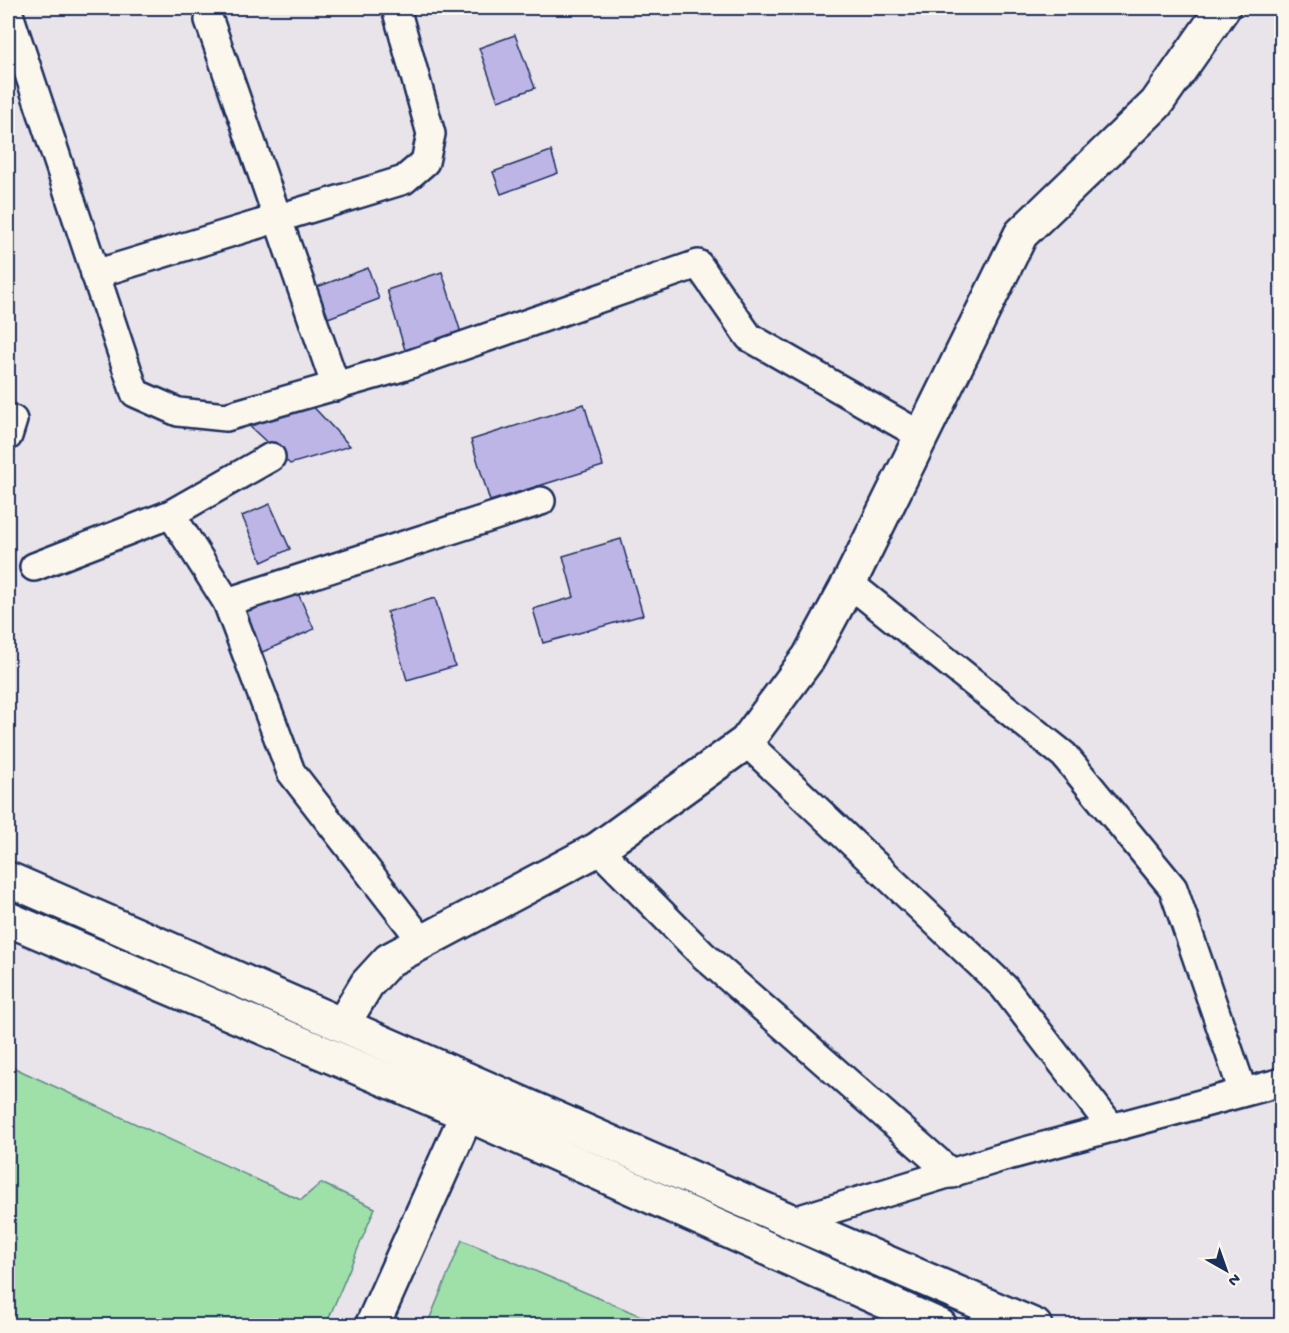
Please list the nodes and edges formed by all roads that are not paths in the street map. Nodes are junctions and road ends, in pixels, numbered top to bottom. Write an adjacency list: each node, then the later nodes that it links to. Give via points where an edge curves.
1 (396, 8): 5 (street, via 431,134 425,162 404,180)
2 (1223, 8): 8 (main road, via 1156,104 1021,234)
3 (8, 11): 6 (street)
4 (209, 20): 5 (street)
5 (278, 219): 6 (street); 7 (street)
6 (96, 274): 7 (street, via 135,393 178,412 226,417)
7 (336, 387): 8 (street, via 698,264 749,337)
8 (920, 435): 13 (main road)
9 (271, 457): 11 (street)
10 (541, 501): 14 (street)
11 (171, 514): 12 (street); 14 (street)
12 (34, 567)
13 (849, 583): 15 (main road, via 809,657); 23 (street, via 1064,755 1173,888)
14 (226, 602): 19 (street, via 291,772)
15 (746, 742): 16 (main road); 25 (street, via 1004,987)
16 (598, 849): 19 (main road); 26 (street, via 703,955)
17 (8, 879): 20 (main road)
18 (8, 919): 24 (main road)
19 (422, 941): 20 (main road, via 389,960 367,984)
20 (343, 1024): 22 (main road)
21 (1281, 1082): 23 (street)
22 (484, 1085): 24 (main road); 27 (main road)
23 (1243, 1092): 25 (street)
24 (467, 1114): 28 (main road); 29 (main road)
25 (1112, 1128): 26 (street)
26 (952, 1174): 27 (street)
27 (790, 1222): 30 (main road)
28 (372, 1326)
29 (940, 1326)
30 (1035, 1326)

